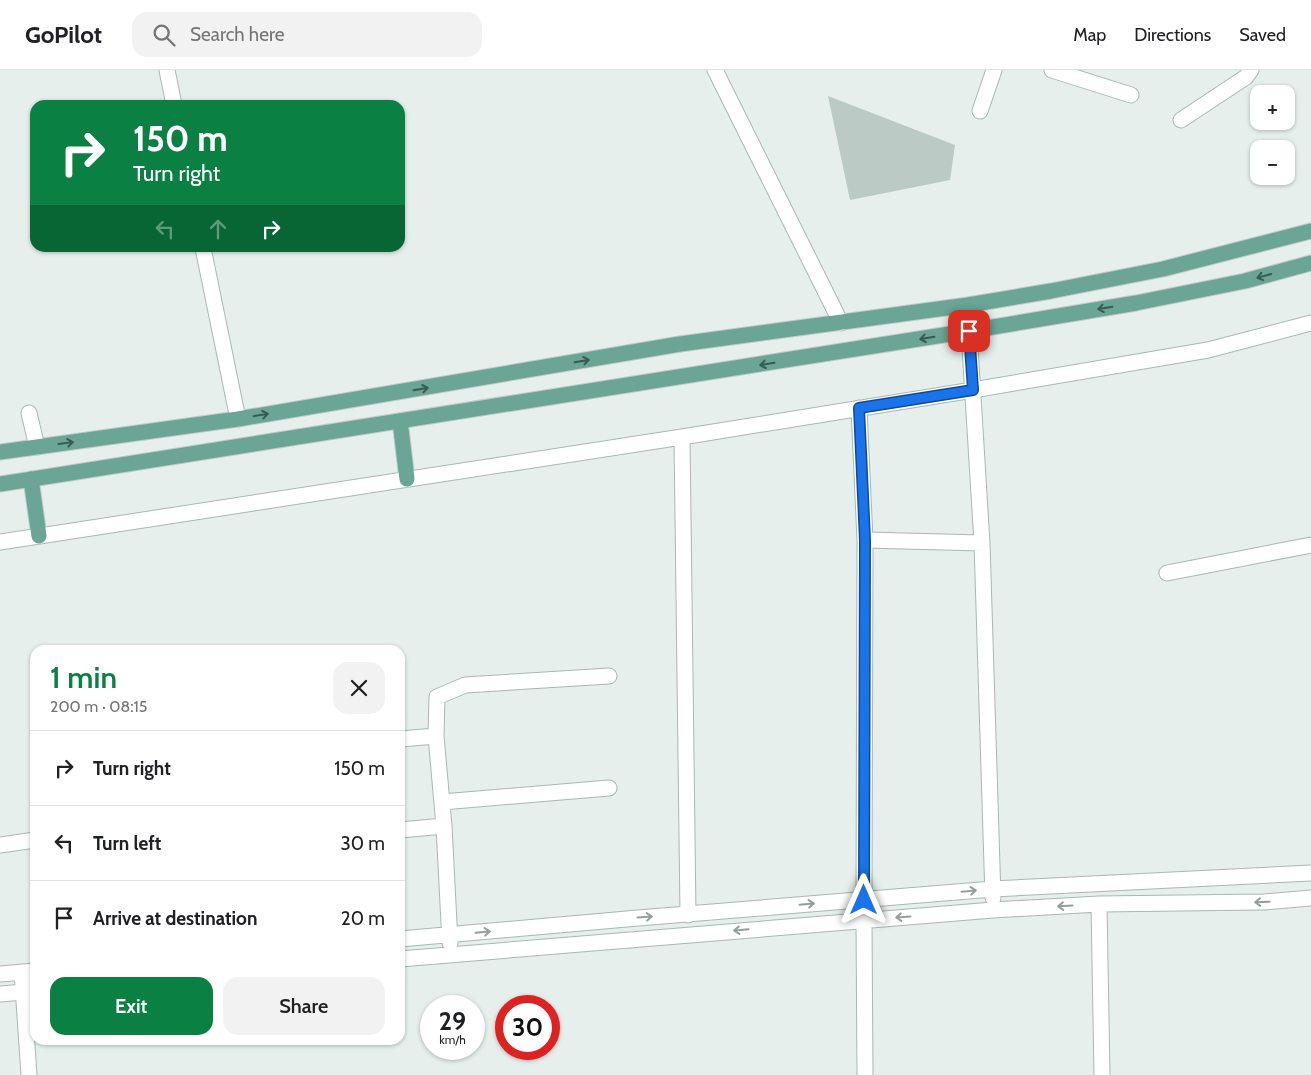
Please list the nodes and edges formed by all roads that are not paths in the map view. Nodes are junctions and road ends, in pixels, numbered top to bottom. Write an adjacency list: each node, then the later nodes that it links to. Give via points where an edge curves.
1 (167, 70): 7 (street)
2 (715, 70): 13 (street)
3 (994, 70): 8 (street)
4 (1052, 70): 6 (street)
5 (1251, 70): 9 (street, via 1246,77)
6 (1131, 94)
7 (173, 100)
8 (980, 111)
9 (1181, 120)
10 (1311, 231): 13 (main road, via 1163,269 1079,286)
11 (204, 252): 19 (street)
12 (1311, 263): 15 (main road, one-way to 15, via 1245,281 1136,303)
13 (841, 323): 19 (main road, one-way to 13, via 680,344)
14 (1311, 323): 16 (street, via 1208,350)
15 (969, 331): 16 (street); 20 (main road, one-way to 20)
16 (973, 390): 17 (street); 30 (street)
17 (859, 408): 21 (street); 28 (street)
18 (29, 413): 22 (street)
19 (238, 419): 22 (main road, one-way to 19)
20 (400, 421): 24 (main road); 25 (main road)
21 (682, 437): 25 (street); 48 (street)
22 (37, 447): 23 (main road)
23 (0, 452)
24 (31, 479): 26 (main road); 27 (main road)
25 (407, 479): 27 (street)
26 (0, 484)
27 (39, 536): 29 (street)
28 (865, 540): 30 (street); 45 (street)
29 (0, 542)
30 (982, 543): 43 (street)
31 (1311, 545): 32 (street)
32 (1167, 573)
33 (609, 676): 34 (street, via 465,685 437,697)
34 (436, 736): 35 (street); 37 (street)
35 (405, 739)
36 (609, 788): 37 (street)
37 (442, 802): 38 (street)
38 (444, 826): 39 (street); 50 (street)
39 (405, 830)
40 (30, 841): 41 (street)
41 (0, 845)
42 (1311, 873): 43 (street)
43 (993, 889): 45 (street, one-way to 43); 47 (street)
44 (1311, 898): 46 (street, one-way to 46, via 1264,902)
45 (864, 900): 48 (street, one-way to 45)
46 (1099, 904): 47 (street, one-way to 47); 60 (street)
47 (993, 910): 49 (street, one-way to 49)
48 (688, 915): 50 (street, one-way to 48)
49 (864, 920): 52 (street, one-way to 52); 59 (street)
50 (450, 935): 51 (street); 52 (street)
51 (405, 939)
52 (451, 955): 53 (street)
53 (405, 959)
54 (28, 972): 55 (street); 56 (street)
55 (0, 974)
56 (29, 992): 57 (street); 58 (street)
57 (0, 994)
58 (29, 1075)
59 (866, 1075)
60 (1102, 1075)

